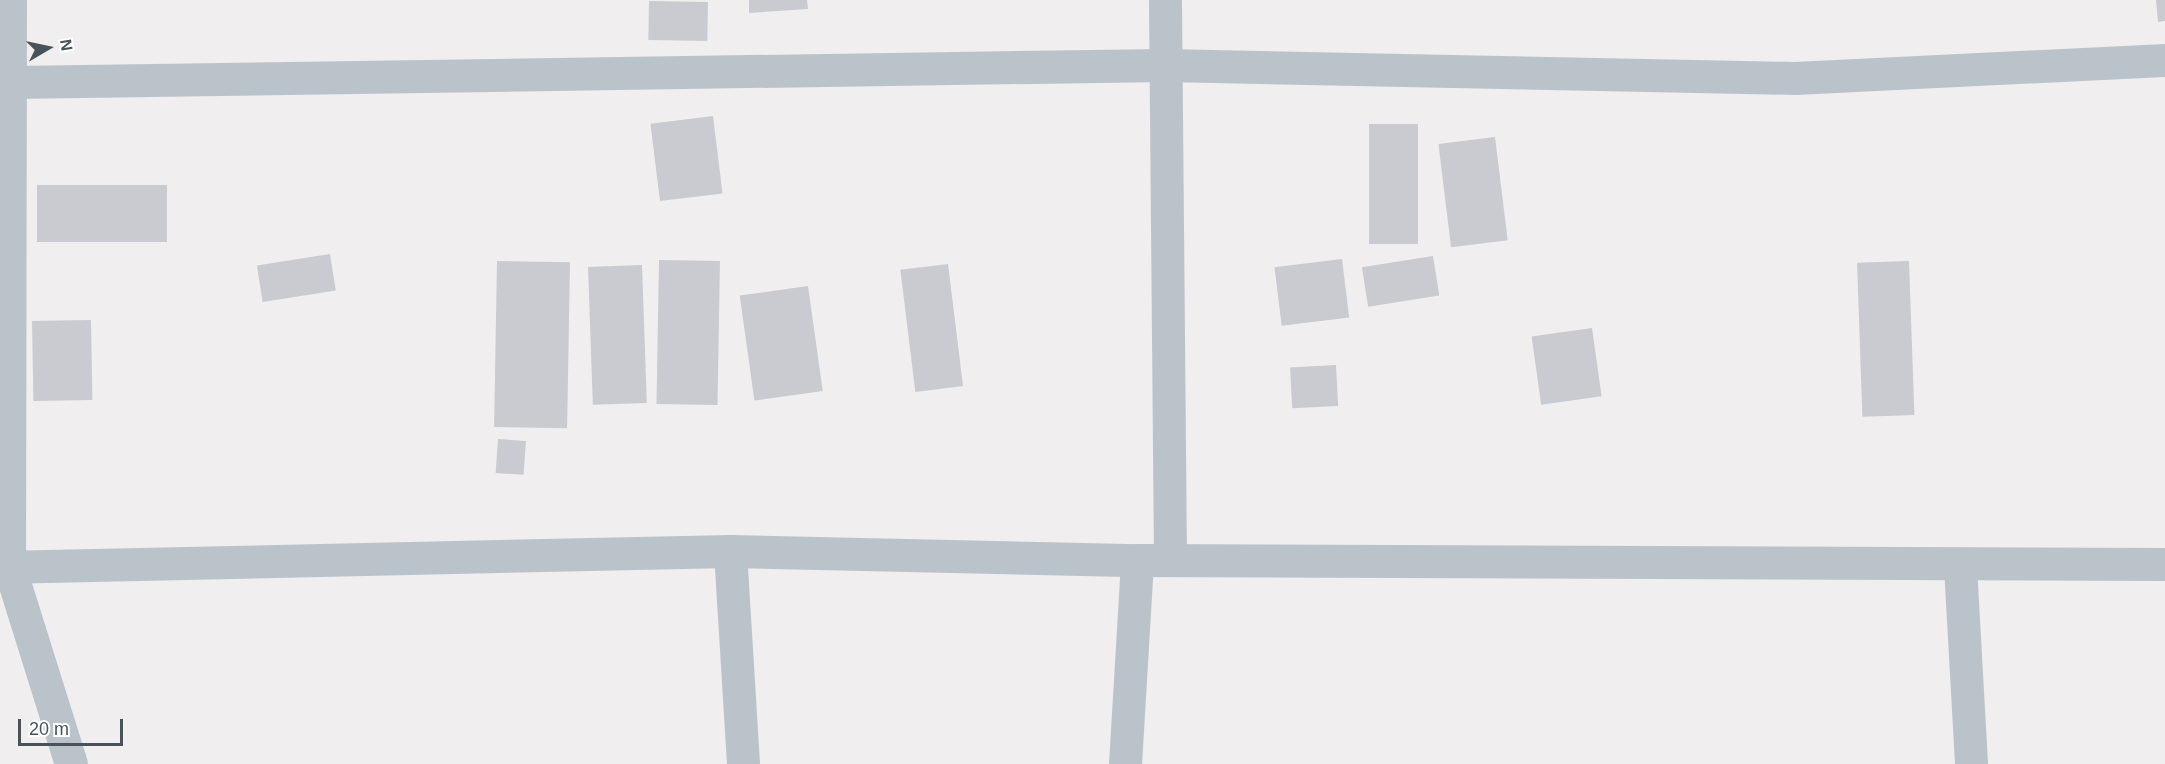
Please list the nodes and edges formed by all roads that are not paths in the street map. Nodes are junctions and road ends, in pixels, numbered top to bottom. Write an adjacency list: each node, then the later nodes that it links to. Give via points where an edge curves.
1 (10, 0): 5 (street)
2 (1165, 0): 4 (street)
3 (2165, 60): 4 (street, via 1795,78)
4 (1165, 65): 5 (street); 8 (street)
5 (14, 82): 10 (street)
6 (730, 551): 7 (street); 10 (street); 13 (street)
7 (1137, 560): 8 (street); 14 (street)
8 (1170, 560): 11 (street)
9 (2165, 564): 11 (street)
10 (5, 566): 12 (street)
11 (1960, 566): 15 (street)
12 (71, 764)
13 (743, 764)
14 (1125, 764)
15 (1971, 764)

